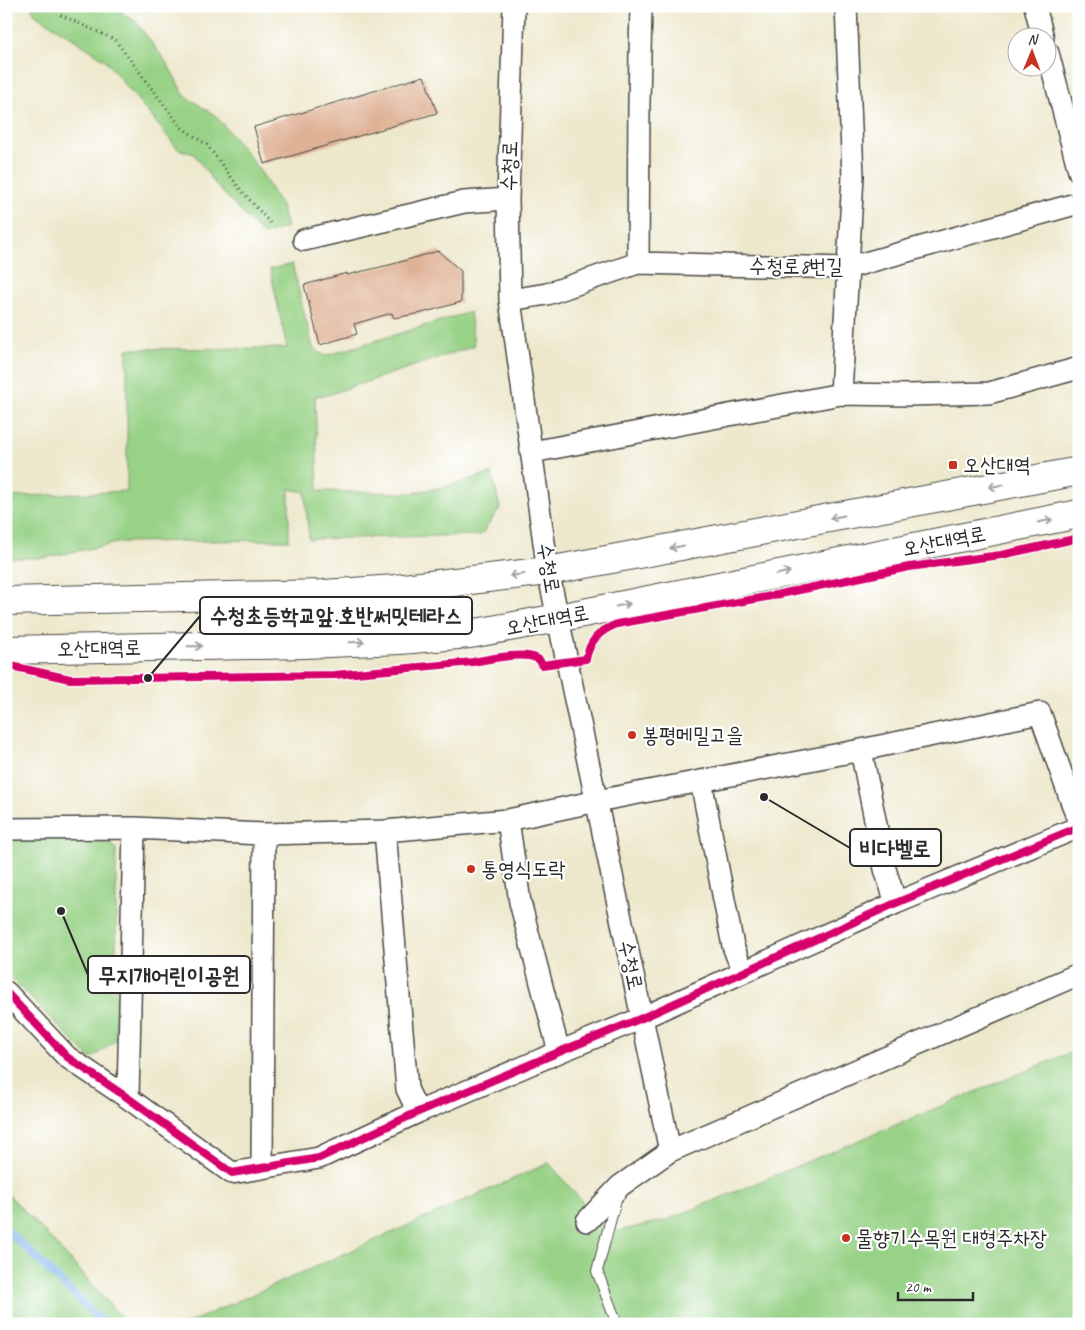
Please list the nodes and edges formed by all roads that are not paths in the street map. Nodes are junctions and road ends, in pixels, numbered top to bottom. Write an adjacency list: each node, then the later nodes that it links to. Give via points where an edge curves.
1 (514, 6): 8 (street, 수청로)
2 (641, 6): 11 (street)
3 (846, 6): 12 (street, via 853,176)
4 (1035, 6): 5 (street)
5 (1040, 28)
6 (1055, 78): 7 (street)
7 (1079, 171)
8 (508, 199): 10 (street, via 464,202); 13 (street, 수청로)
9 (1079, 203): 12 (street, 수청로8번길)
10 (304, 240)
11 (638, 263): 12 (street, 수청로8번길); 13 (street, 수청로8번길, via 547,294)
12 (847, 268): 15 (street)
13 (510, 300): 16 (street, 수청로)
14 (1079, 368): 15 (street, via 989,393)
15 (841, 394): 16 (street)
16 (532, 452): 19 (street, 수청로)
17 (1079, 471): 19 (main road, 오산대역로, one-way to 19)
18 (1079, 514): 21 (main road, 오산대역로, one-way to 18)
19 (548, 571): 20 (main road, 오산대역로, one-way to 20, via 333,593); 21 (street, 수청로)
20 (6, 601)
21 (558, 618): 22 (main road, 오산대역로, one-way to 21, via 400,640 470,634); 25 (street, 수청로)
22 (6, 650)
23 (861, 750): 24 (street); 27 (street, via 1040,714); 33 (street, via 885,869)
24 (701, 781): 25 (street); 34 (street, via 733,946)
25 (596, 801): 26 (street); 37 (street, 수청로)
26 (508, 820): 31 (street); 38 (street, via 520,902)
27 (1079, 822)
28 (1079, 827): 33 (street)
29 (134, 828): 30 (street); 32 (street); 39 (street)
30 (6, 829)
31 (385, 831): 32 (street); 40 (street, via 407,1088)
32 (264, 834): 42 (street)
33 (896, 903): 34 (street)
34 (743, 972): 37 (street)
35 (1079, 974): 41 (street)
36 (6, 992): 39 (street, via 68,1057)
37 (642, 1018): 38 (street); 41 (street, 수청로)
38 (559, 1052): 40 (street)
39 (128, 1098): 42 (street, via 232,1173)
40 (418, 1112): 42 (street, via 319,1158)
41 (670, 1151): 43 (street)
42 (262, 1168)
43 (620, 1186): 44 (street); 45 (lane, via 597,1272)
44 (586, 1221)
45 (618, 1324)

